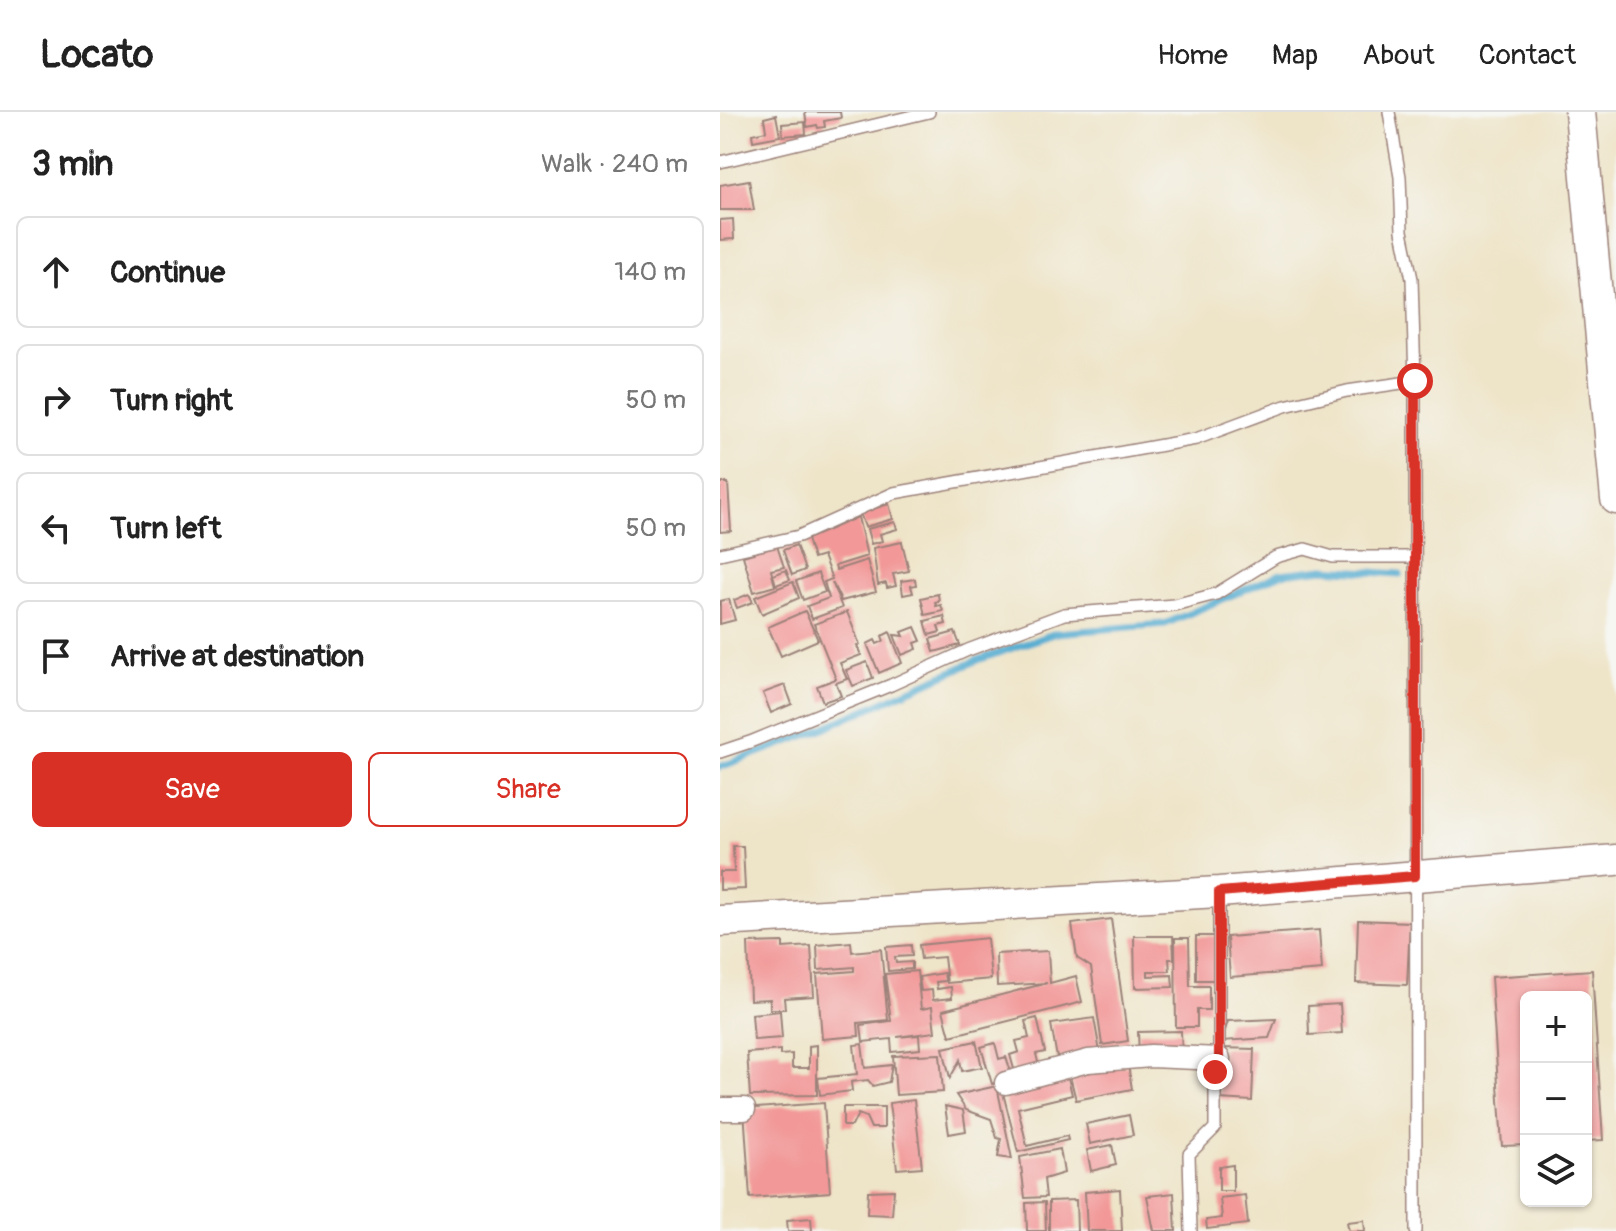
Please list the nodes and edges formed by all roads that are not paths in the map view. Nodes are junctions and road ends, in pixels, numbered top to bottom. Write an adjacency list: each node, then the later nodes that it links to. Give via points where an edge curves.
1 (929, 112): 4 (lane)
2 (1389, 112): 6 (lane, via 1412,279)
3 (1580, 112): 7 (main road)
4 (915, 114): 5 (lane)
5 (720, 162)
6 (1415, 381): 8 (lane, via 1285,406 1196,439 894,493 799,536); 9 (lane)
7 (1616, 499)
8 (720, 554)
9 (1414, 557): 10 (lane, via 1333,557 1305,549 1276,557 1216,594 1174,605 1064,614); 12 (lane)
10 (720, 752)
11 (1616, 860): 12 (main road)
12 (1415, 876): 13 (main road); 20 (lane)
13 (1219, 892): 14 (main road); 15 (lane)
14 (720, 921)
15 (1219, 1059): 16 (street, via 1151,1056 1088,1061); 19 (lane, via 1215,1128 1189,1154)
16 (1006, 1083)
17 (720, 1109): 18 (street)
18 (744, 1109)
19 (1191, 1231)
20 (1416, 1231)

